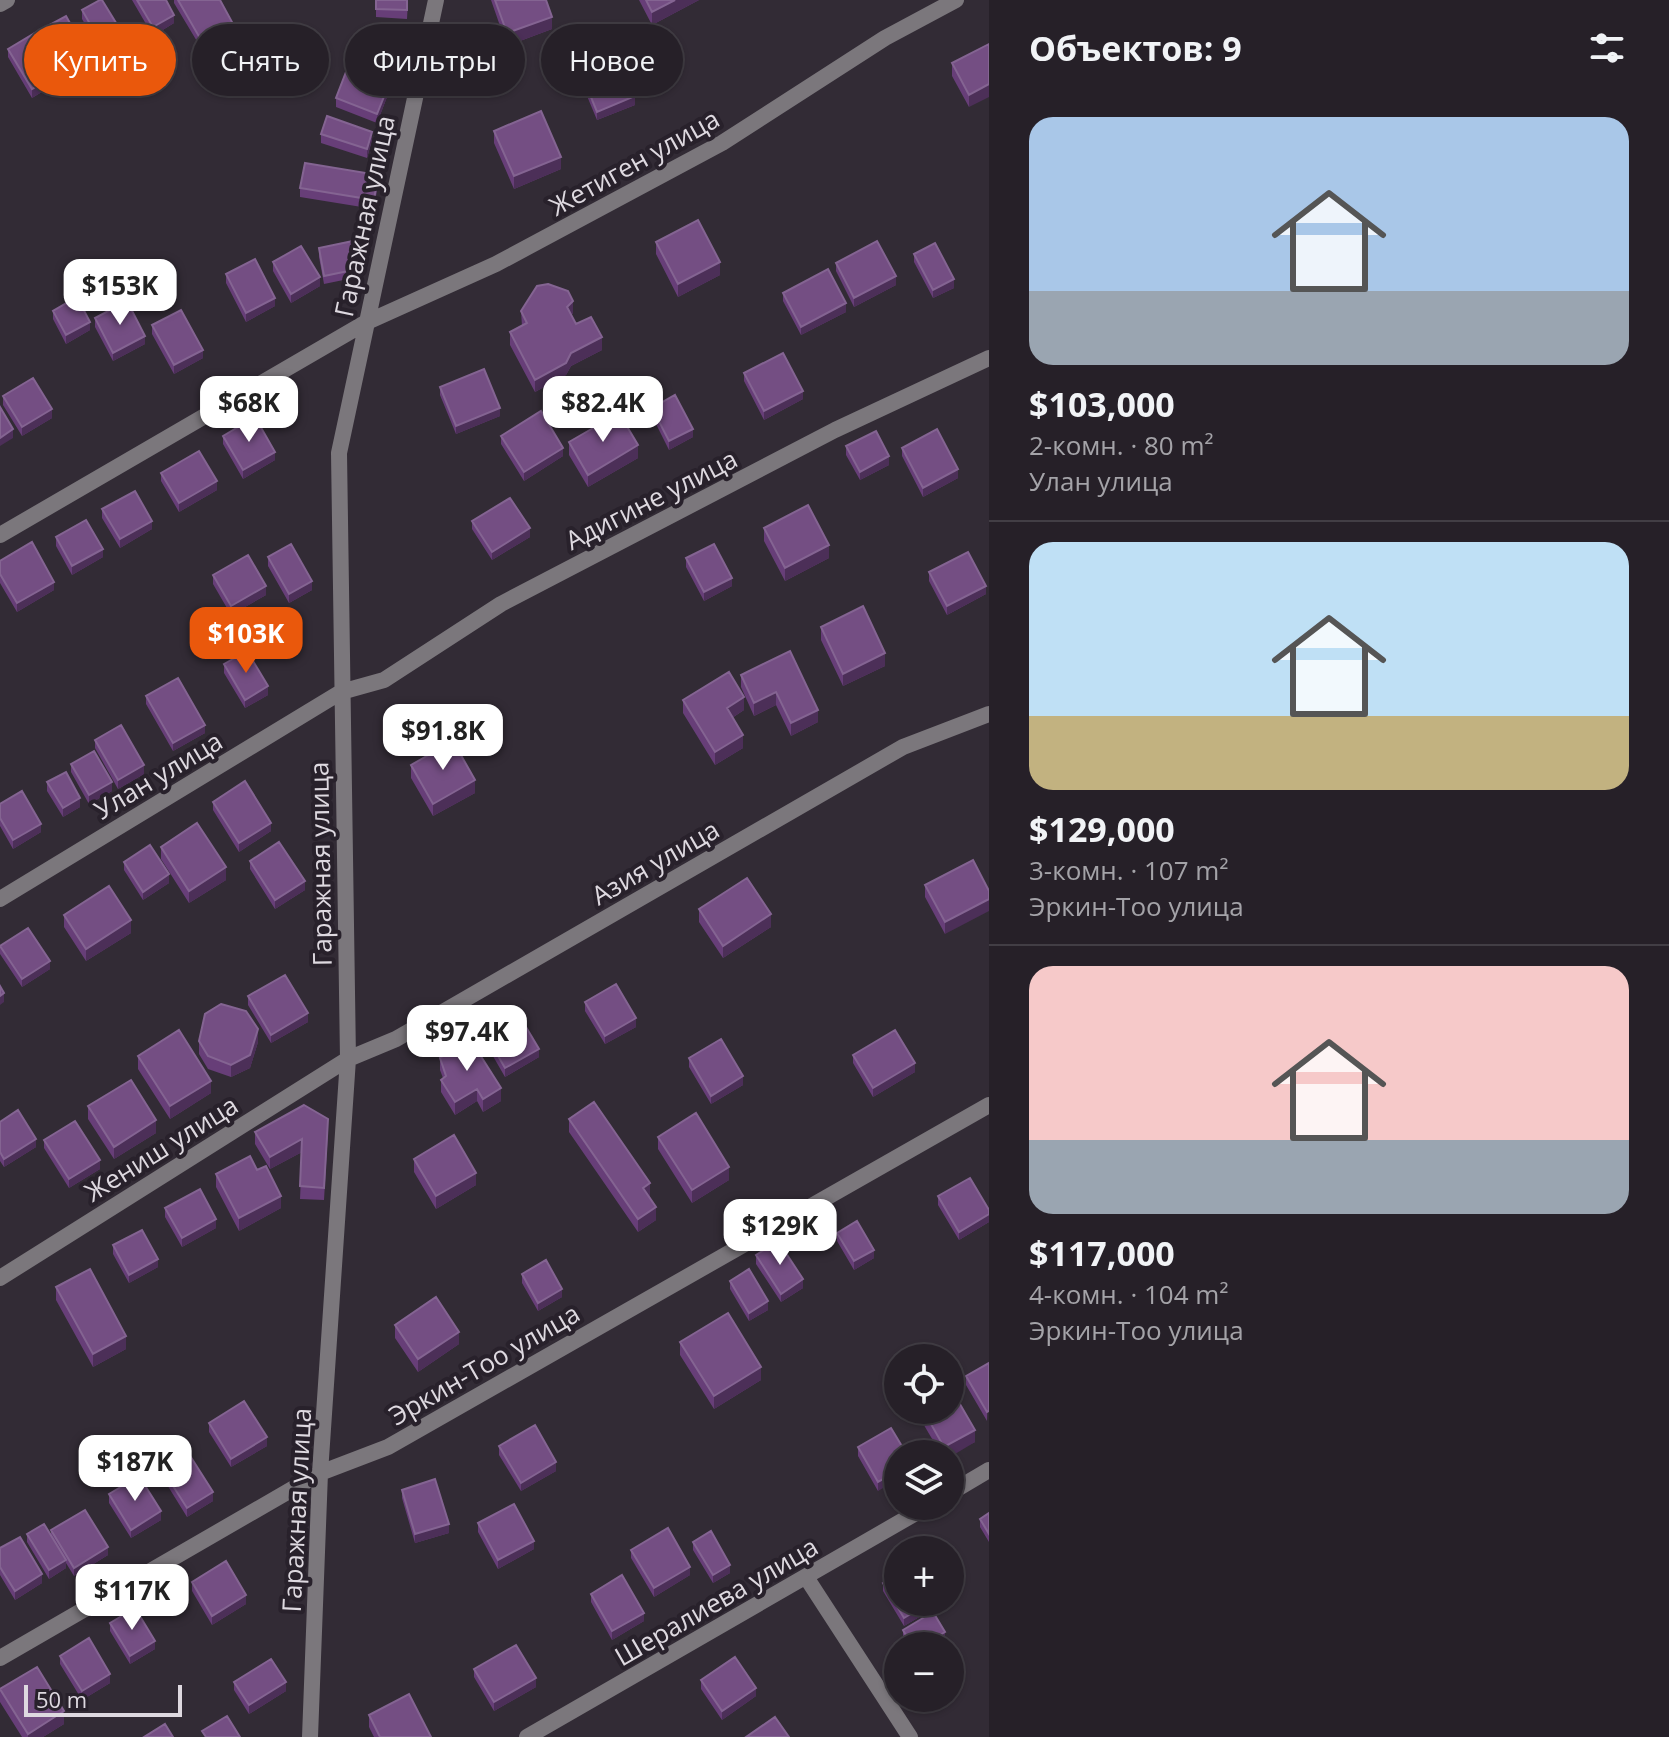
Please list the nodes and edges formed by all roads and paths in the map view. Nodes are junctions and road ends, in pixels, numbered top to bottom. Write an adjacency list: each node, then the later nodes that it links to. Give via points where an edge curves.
1 (7, 0): 4 (street)
2 (436, 0): 5 (street, Гаражная улица)
3 (956, 0): 5 (street, Жетиген улица, via 885,38 722,143 496,264)
4 (0, 4)
5 (365, 323): 7 (street, Жетиген улица); 8 (street, Гаражная улица, via 339,453)
6 (989, 358): 8 (street, Адигине улица, via 835,430 501,604 384,680)
7 (0, 535)
8 (341, 692): 10 (street, Улан улица); 11 (street, Гаражная улица)
9 (989, 714): 11 (street, Азия улица, via 903,747 396,1039)
10 (0, 899)
11 (348, 1059): 13 (street, Жениш улица); 15 (street, Гаражная улица)
12 (989, 1105): 15 (street, Эркин-Тоо улица, via 388,1447)
13 (0, 1278)
14 (989, 1470): 16 (street)
15 (320, 1473): 19 (street, Эркин-Тоо улица); 21 (street, Гаражная улица)
16 (964, 1485)
17 (904, 1520): 18 (street, Шералиева улица)
18 (806, 1577): 20 (street, Шералиева улица); 23 (street)
19 (0, 1658)
20 (548, 1732): 22 (street, Шералиева улица)
21 (310, 1737)
22 (527, 1737)
23 (910, 1737)

